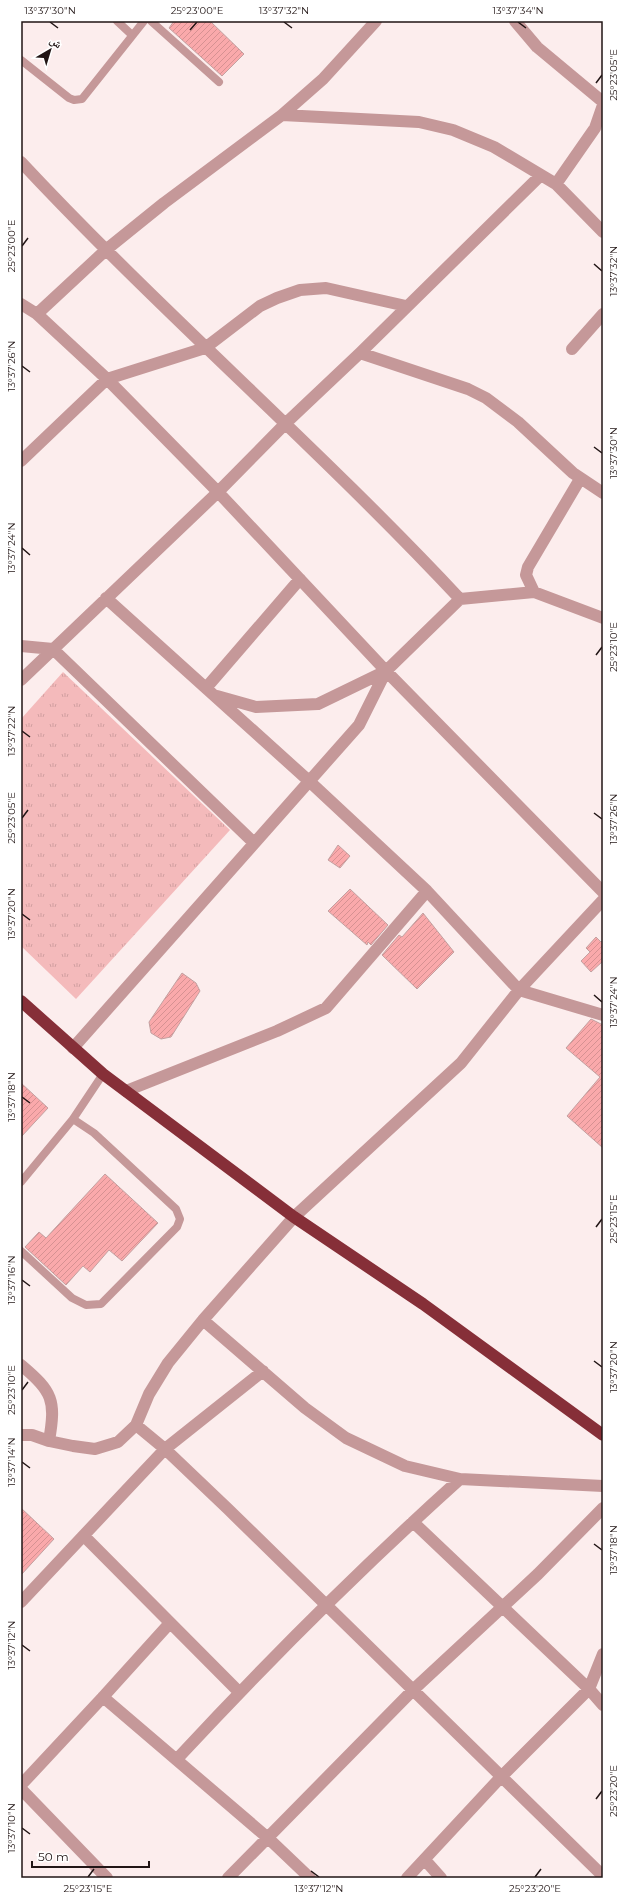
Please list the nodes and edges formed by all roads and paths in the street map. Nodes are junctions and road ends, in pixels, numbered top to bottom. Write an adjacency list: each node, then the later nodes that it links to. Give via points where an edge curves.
1 (117, 21): 6 (lane)
2 (144, 21): 6 (lane)
3 (151, 21): 8 (lane)
4 (376, 21): 11 (street, via 323,79)
5 (515, 21): 9 (street, via 537,47)
6 (132, 35): 7 (lane, via 82,99 69,98)
7 (21, 60)
8 (219, 82)
9 (603, 102)
10 (603, 105): 14 (street, via 595,128)
11 (282, 115): 13 (street, via 419,122 446,128 494,147); 16 (street)
12 (21, 162): 16 (street)
13 (541, 175): 14 (street); 18 (street)
14 (556, 184): 15 (street)
15 (603, 232)
16 (107, 249): 19 (street); 21 (street)
17 (21, 304): 19 (street)
18 (406, 306): 21 (street, via 326,288 300,290 260,306); 23 (street)
19 (37, 314): 24 (street)
20 (603, 314): 22 (street)
21 (206, 348): 24 (street); 25 (street)
22 (572, 349)
23 (360, 353): 25 (street); 27 (street, via 468,389 486,398 503,409)
24 (107, 379): 26 (street); 28 (street)
25 (286, 423): 28 (street); 33 (street)
26 (21, 461)
27 (580, 479): 29 (street); 31 (street, via 528,567 526,576)
28 (218, 492): 30 (street); 32 (street)
29 (603, 493)
30 (300, 579): 37 (street); 39 (street)
31 (534, 592): 33 (street); 34 (street)
32 (106, 598): 36 (street); 39 (street)
33 (460, 599): 37 (street)
34 (603, 618)
35 (21, 646): 36 (street)
36 (54, 650): 38 (street); 41 (street)
37 (386, 671): 39 (street, via 318,704 256,707); 40 (street, via 359,725); 43 (street)
38 (21, 680)
39 (210, 692): 40 (street)
40 (309, 781): 41 (street); 42 (street)
41 (254, 843): 48 (street)
42 (427, 891): 45 (street); 50 (street, via 326,1008 277,1031)
43 (603, 892)
44 (603, 900): 45 (street)
45 (519, 990): 47 (street); 53 (street, via 461,1063)
46 (21, 1001): 48 (highway)
47 (603, 1015)
48 (73, 1048): 49 (highway)
49 (103, 1074): 50 (highway); 51 (lane)
50 (126, 1091): 53 (highway)
51 (73, 1119): 52 (lane); 54 (lane, via 94,1133 176,1209 180,1219 177,1227 101,1304 86,1305 72,1298)
52 (21, 1182)
53 (294, 1217): 55 (street); 60 (highway, via 423,1304)
54 (21, 1251)
55 (203, 1320): 57 (street); 58 (street, via 168,1363 149,1394)
56 (21, 1365): 61 (street, via 38,1379 49,1394 53,1417)
57 (263, 1370): 62 (street); 63 (street, via 305,1408 346,1438 405,1466)
58 (136, 1425): 61 (street, via 118,1442 95,1449); 62 (street)
59 (21, 1435): 61 (street, via 32,1435)
60 (603, 1436)
61 (49, 1441)
62 (165, 1449): 67 (street); 69 (street)
63 (460, 1479): 64 (street); 66 (street)
64 (603, 1486)
65 (603, 1508): 70 (street)
66 (413, 1522): 69 (street); 70 (street)
67 (84, 1536): 68 (street); 71 (street)
68 (21, 1602)
69 (326, 1604): 74 (street); 75 (street)
70 (503, 1606): 73 (street); 74 (street)
71 (169, 1624): 75 (street); 76 (street)
72 (603, 1654): 73 (street)
73 (589, 1689): 77 (street); 79 (street)
74 (413, 1690): 79 (street); 82 (street)
75 (239, 1692): 78 (street)
76 (103, 1698): 78 (street); 80 (street)
77 (603, 1705)
78 (177, 1759): 82 (street)
79 (501, 1777): 83 (street); 84 (street)
80 (21, 1784)
81 (21, 1789): 85 (street)
82 (268, 1838): 86 (street); 87 (street)
83 (425, 1860): 88 (street); 89 (street)
84 (603, 1876)
85 (107, 1878)
86 (228, 1878)
87 (310, 1878)
88 (407, 1878)
89 (441, 1878)

